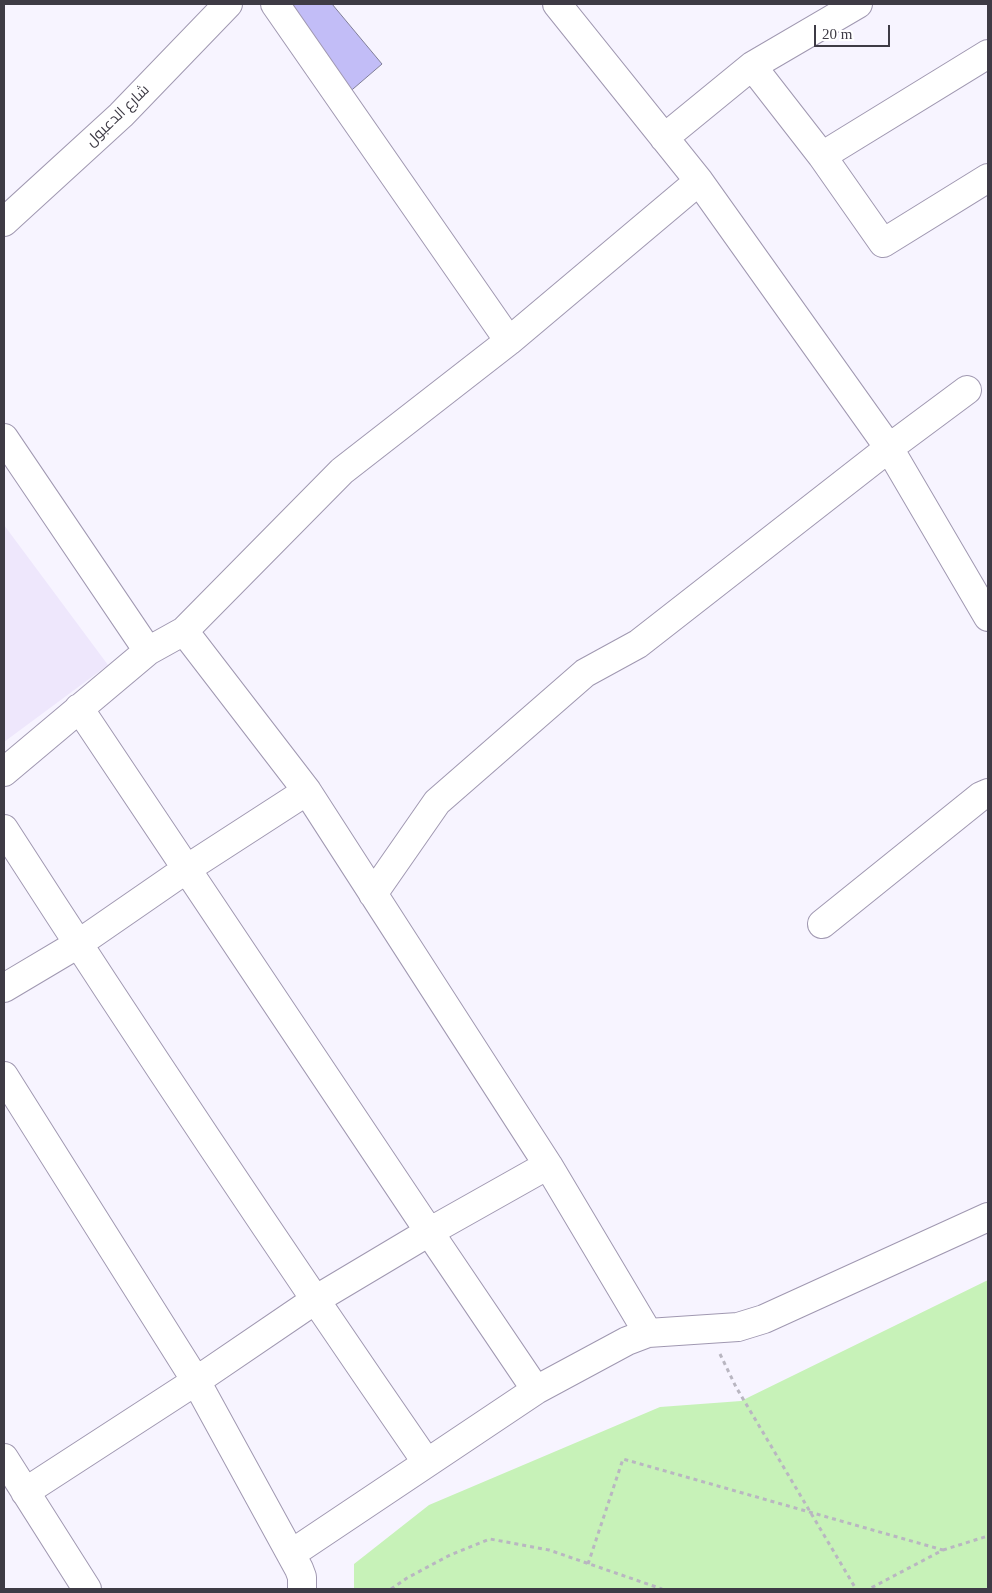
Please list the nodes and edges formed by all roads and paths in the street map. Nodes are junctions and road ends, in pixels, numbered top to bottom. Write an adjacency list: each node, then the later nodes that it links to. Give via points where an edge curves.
1 (228, 4): 11 (street, شارع الدعبول, via 121,115)
2 (275, 4): 12 (street)
3 (557, 4): 7 (street)
4 (858, 4): 6 (street)
5 (988, 54): 8 (street)
6 (752, 66): 7 (street); 8 (street)
7 (664, 138): 10 (street)
8 (822, 156): 9 (street, via 883,243)
9 (988, 178)
10 (699, 181): 12 (street); 15 (street)
11 (4, 222)
12 (509, 341): 17 (street, via 342,471)
13 (967, 390): 15 (street)
14 (4, 438): 18 (street)
15 (889, 448): 16 (street); 25 (street, via 638,644 585,673 437,802)
16 (988, 617)
17 (184, 631): 18 (street); 21 (street)
18 (148, 652): 19 (street)
19 (79, 708): 20 (street); 24 (street)
20 (4, 772)
21 (306, 791): 24 (street); 25 (street)
22 (988, 793): 26 (street)
23 (4, 829): 27 (street)
24 (188, 868): 27 (street); 32 (street)
25 (373, 894): 30 (street)
26 (822, 924)
27 (78, 944): 28 (street); 33 (street)
28 (4, 988)
29 (4, 1076): 36 (street)
30 (548, 1165): 32 (street); 35 (street)
31 (988, 1217): 34 (street, via 764,1319 738,1327)
32 (429, 1232): 33 (street); 37 (street)
33 (315, 1300): 36 (street); 39 (street)
34 (707, 1330): 35 (street); 41 (path)
35 (648, 1333): 37 (street, via 627,1340)
36 (196, 1381): 40 (street); 44 (street)
37 (536, 1390): 39 (street)
38 (4, 1458): 40 (street)
39 (427, 1463): 44 (street)
40 (25, 1492): 46 (street)
41 (811, 1513): 43 (path); 45 (path, via 623,1459); 50 (path)
42 (988, 1536): 43 (path)
43 (943, 1550): 51 (path)
44 (291, 1554): 47 (street, via 302,1577)
45 (588, 1564): 48 (path, via 549,1550 490,1539 450,1555); 49 (path)
46 (87, 1589)
47 (302, 1589)
48 (391, 1589)
49 (662, 1589)
50 (856, 1589)
51 (869, 1589)

